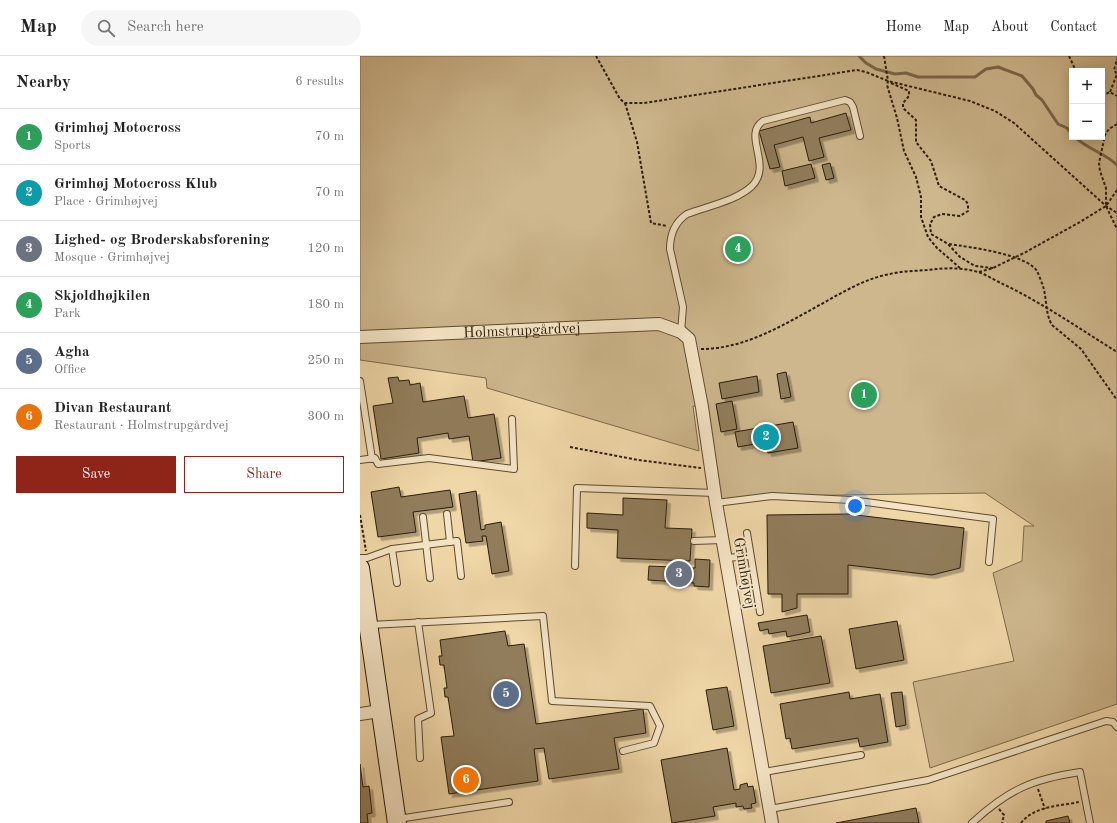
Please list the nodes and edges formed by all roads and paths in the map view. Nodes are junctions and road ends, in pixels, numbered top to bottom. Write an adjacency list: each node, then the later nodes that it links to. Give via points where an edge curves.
1 (596, 56): 11 (path, via 620,99)
2 (884, 56): 7 (path)
3 (1069, 56): 5 (path)
4 (1117, 59): 6 (path, via 1114,70)
5 (1075, 68)
6 (1117, 74): 8 (path)
7 (888, 81): 11 (path, via 856,70); 15 (path, via 970,101 995,111 1014,123); 19 (path, via 909,91 903,108 916,122 916,142 931,161 939,186 968,204 968,211 965,214 957,217 939,214 931,220 931,234); 22 (path, via 904,151 916,177 921,198 921,217 928,237)
8 (1110, 92): 9 (path); 10 (path)
9 (1105, 94)
10 (1117, 96)
11 (625, 103): 17 (path, via 637,142 650,223)
12 (1117, 124): 15 (path, via 1105,135 1101,157 1100,171 1106,188)
13 (860, 136): 17 (lane, via 853,107 845,100 762,122 757,125 754,133 760,164 759,177 752,186 740,194 687,214)
14 (1117, 190): 15 (path)
15 (1106, 206): 16 (path); 18 (path); 20 (path)
16 (1117, 213)
17 (674, 227): 25 (lane, via 670,249 682,307)
18 (1117, 228)
19 (948, 244): 20 (path); 21 (path, via 960,257 975,266)
20 (1016, 257): 21 (path); 24 (path, via 1037,271 1044,288)
21 (993, 268): 23 (path)
22 (961, 269): 23 (path); 27 (path, via 942,268 890,274 846,290 792,321 754,338 713,349)
23 (979, 272): 24 (path)
24 (1046, 308): 28 (path); 30 (path, via 1052,325 1082,349)
25 (681, 332): 26 (street, Holmstrupgårdvej, via 659,324 639,324); 27 (street, Grimhøjvej)
26 (360, 337)
27 (692, 348): 35 (street, Grimhøjvej)
28 (1117, 352)
29 (360, 381): 33 (lane)
30 (1117, 400)
31 (512, 419): 33 (lane, via 514,469 429,458 378,464 375,458)
32 (570, 447): 35 (path)
33 (372, 459): 34 (lane)
34 (360, 460)
35 (712, 470): 36 (street, Grimhøjvej)
36 (715, 498): 40 (street, Grimhøjvej); 48 (lane, via 772,496 835,500 994,519); 49 (lane, via 577,488)
37 (446, 514): 42 (lane)
38 (423, 517): 43 (lane)
39 (747, 533): 45 (lane)
40 (722, 540): 41 (lane); 47 (street, Grimhøjvej)
41 (694, 541)
42 (450, 542): 43 (lane); 51 (lane, via 457,541)
43 (426, 545): 44 (lane); 52 (lane)
44 (392, 549): 46 (lane); 53 (lane)
45 (750, 556): 47 (lane); 54 (lane)
46 (360, 558)
47 (726, 558): 63 (street, Grimhøjvej)
48 (989, 562)
49 (575, 566)
50 (360, 568): 56 (street)
51 (461, 576)
52 (430, 578)
53 (396, 583)
54 (760, 612)
55 (418, 622): 56 (lane); 60 (lane, via 543,616 552,701 650,706 660,726 654,743); 62 (lane, via 431,713 418,719)
56 (368, 625): 57 (street)
57 (380, 711): 58 (street); 70 (street)
58 (360, 714)
59 (1117, 727): 68 (lane, via 1113,722 1106,720 928,780)
60 (623, 752)
61 (861, 755): 63 (lane)
62 (420, 758)
63 (764, 772): 68 (street, Grimhøjvej)
64 (1035, 782): 65 (lane, via 1048,777 1080,772); 67 (lane); 69 (path)
65 (1086, 801): 69 (path); 75 (lane)
66 (510, 802): 70 (lane)
67 (995, 803): 72 (lane); 73 (path, via 1004,815)
68 (770, 809): 71 (street, Grimhøjvej)
69 (1045, 809): 74 (path, via 1035,812)
70 (397, 821)
71 (772, 823)
72 (972, 823)
73 (1002, 823)
74 (1022, 823)
75 (1090, 823)

